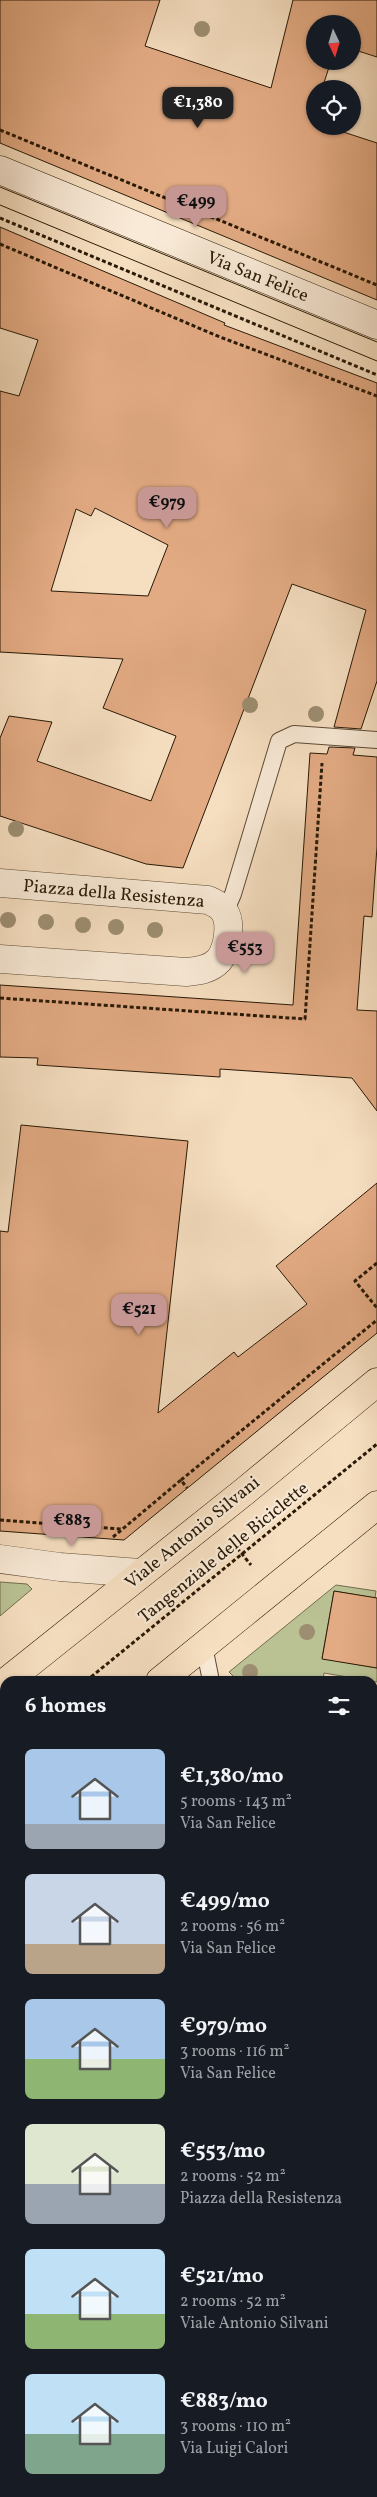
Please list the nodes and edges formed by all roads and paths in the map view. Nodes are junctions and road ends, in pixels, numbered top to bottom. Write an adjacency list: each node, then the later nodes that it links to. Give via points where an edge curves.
1 (0, 130): 5 (path)
2 (0, 170): 6 (street, Via San Felice)
3 (0, 218): 7 (path)
4 (0, 244): 8 (path, via 220,337)
5 (377, 285)
6 (377, 325)
7 (377, 375)
8 (377, 396)
9 (377, 740): 11 (lane, Piazza della Resistenza, via 285,736 276,747)
10 (0, 883): 11 (street, Piazza della Resistenza, via 194,898 208,900)
11 (225, 912): 12 (street, Piazza della Resistenza, via 228,938 224,950 218,960 199,971)
12 (0, 959)
13 (377, 1264): 14 (path, via 355,1281)
14 (377, 1308)
15 (377, 1320): 18 (path)
16 (377, 1382): 28 (main road, Viale Antonio Silvani)
17 (377, 1444): 25 (path, Tangenziale delle Biciclette)
18 (181, 1480): 19 (path); 22 (path)
19 (187, 1488)
20 (377, 1505): 29 (main road)
21 (0, 1520): 22 (path)
22 (121, 1529): 24 (path)
23 (230, 1539): 25 (path)
24 (111, 1540)
25 (242, 1554): 27 (path); 31 (path, Tangenziale delle Biciclette)
26 (0, 1559): 28 (street)
27 (253, 1567)
28 (140, 1573): 30 (main road, Viale Antonio Silvani)
29 (204, 1646): 32 (main road); 33 (lane)
30 (13, 1676)
31 (92, 1676)
32 (166, 1676)
33 (210, 1676)

